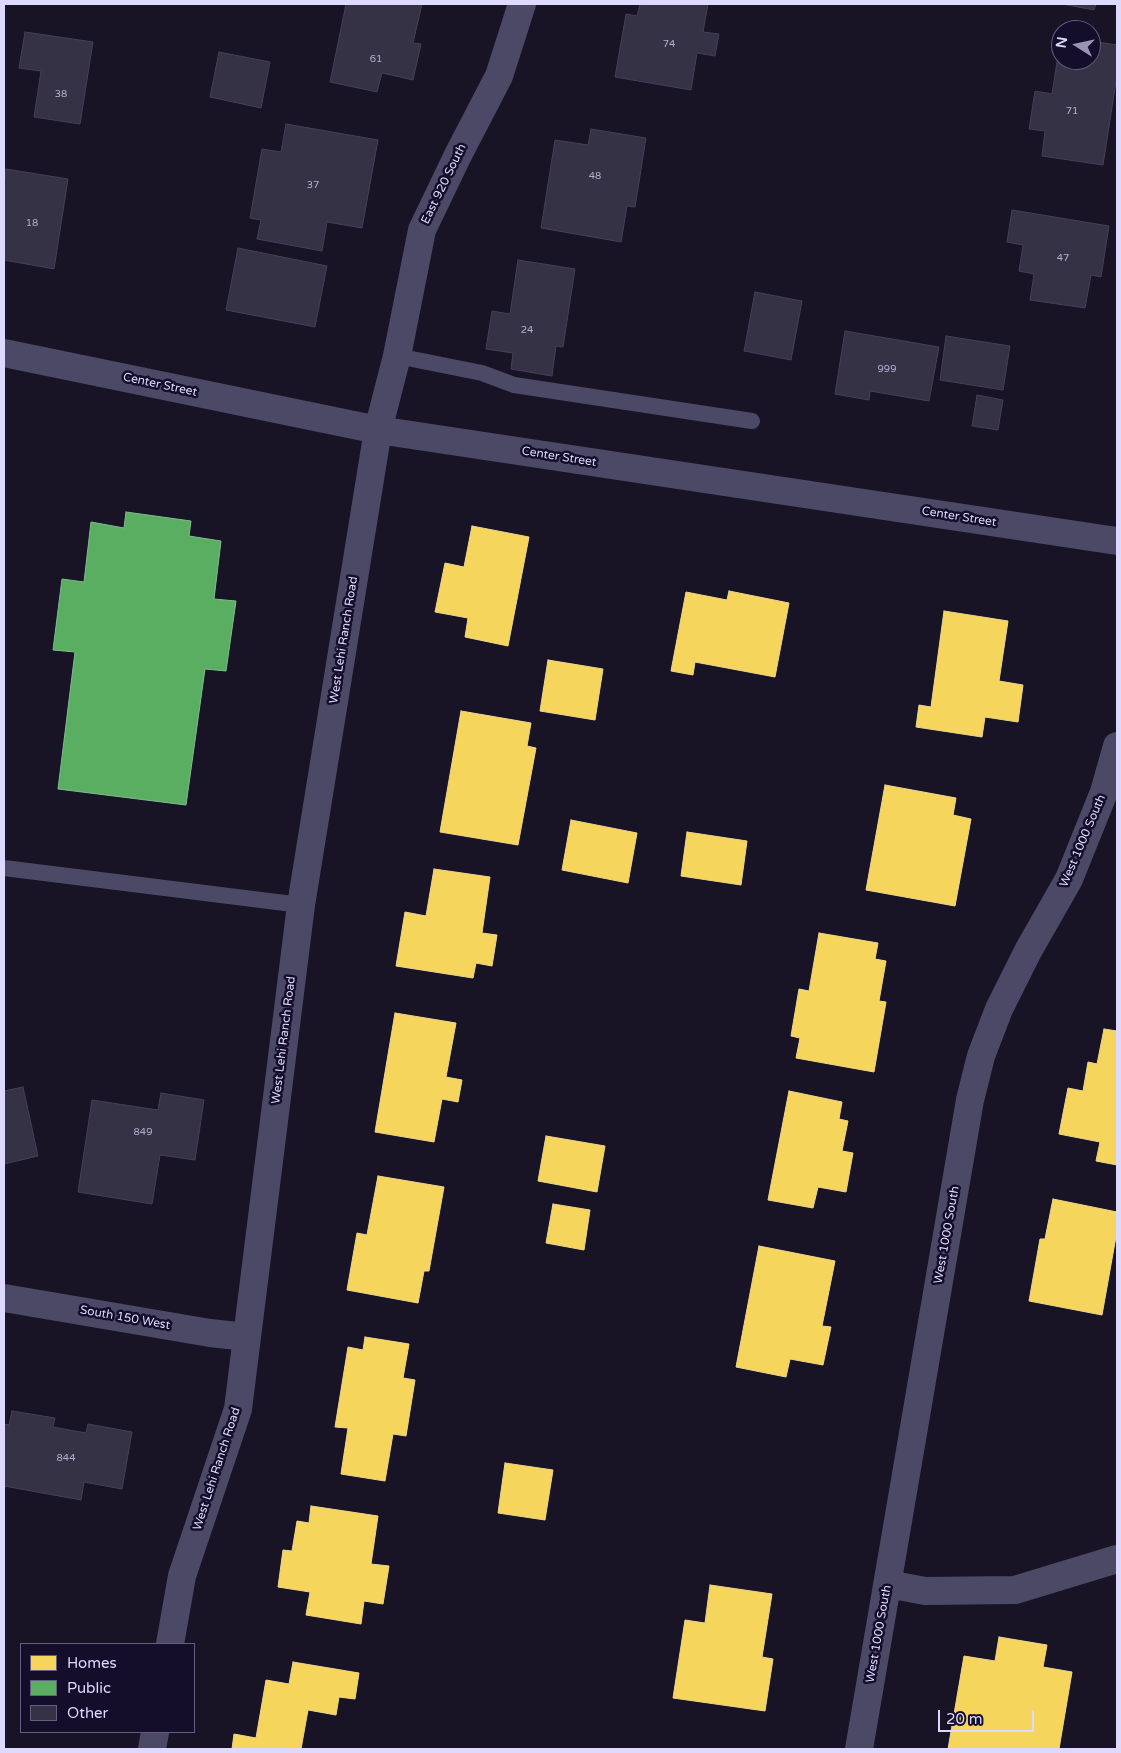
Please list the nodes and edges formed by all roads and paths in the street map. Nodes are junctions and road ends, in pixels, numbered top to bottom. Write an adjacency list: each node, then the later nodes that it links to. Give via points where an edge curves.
1 (522, 4): 3 (street, East 920 South, via 499,76 422,230)
2 (4, 353): 5 (street, Center Street)
3 (397, 356): 4 (lane, via 482,373 514,385); 5 (street, East 920 South)
4 (752, 421)
5 (378, 430): 6 (street, Center Street); 9 (street, West Lehi Ranch Road)
6 (1117, 541)
7 (1117, 746): 13 (street, West 1000 South, via 1104,792 1069,879 1028,950 999,1009 981,1056 970,1100)
8 (4, 868): 9 (lane)
9 (302, 905): 11 (street, West Lehi Ranch Road)
10 (4, 1298): 11 (street, South 150 West)
11 (247, 1337): 14 (street, West Lehi Ranch Road, via 238,1409 182,1576)
12 (1117, 1559): 13 (street, via 1014,1590 925,1590)
13 (888, 1584): 17 (street, West 1000 South)
14 (170, 1643)
15 (155, 1733): 16 (street)
16 (152, 1749)
17 (859, 1749)

